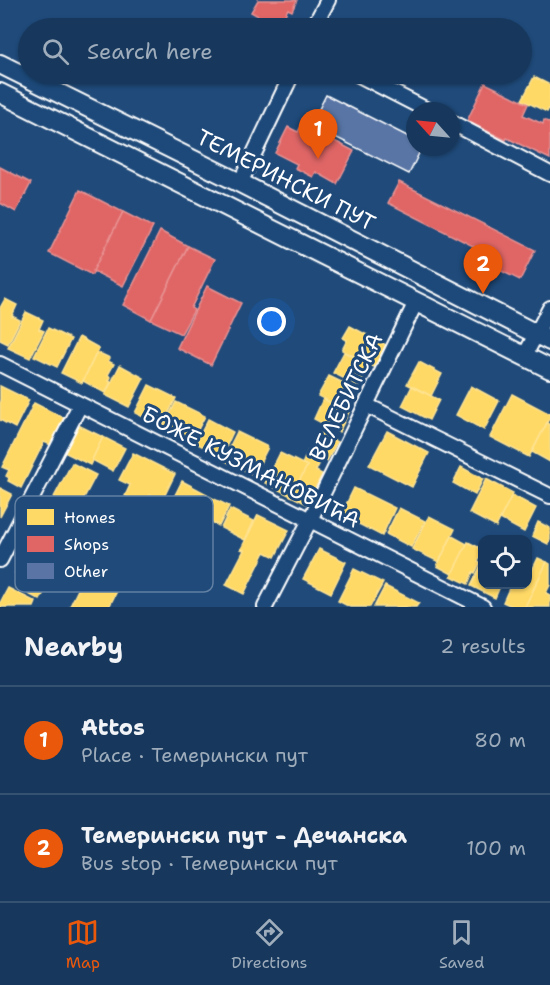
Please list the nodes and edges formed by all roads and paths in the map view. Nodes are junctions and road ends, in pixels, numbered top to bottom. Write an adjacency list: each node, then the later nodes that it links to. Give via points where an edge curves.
1 (328, 0): 2 (street)
2 (319, 18)
3 (0, 64): 4 (main road, ТЕМЕРИНСКИ ПУТ)
4 (18, 73)
5 (40, 84): 12 (main road, ТЕМЕРИНСКИ ПУТ)
6 (287, 84): 12 (street)
7 (376, 84): 9 (street)
8 (0, 93): 13 (main road)
9 (411, 102)
10 (460, 127): 11 (street)
11 (550, 174)
12 (240, 183): 15 (main road, ТЕМЕРИНСКИ ПУТ)
13 (416, 302): 16 (main road); 20 (street, ВЕЛЕБИТСКА)
14 (550, 308): 15 (street)
15 (543, 337): 16 (street)
16 (524, 357): 18 (main road)
17 (0, 364): 19 (street, БОЖЕ КУЗМАНОВИЋА)
18 (550, 369)
19 (80, 405): 21 (street); 23 (street, БОЖЕ КУЗМАНОВИЋА)
20 (366, 405): 22 (street); 23 (street, ВЕЛЕБИТСКА)
21 (33, 496)
22 (550, 496)
23 (309, 520): 26 (street, ВЕЛЕБИТСКА); 27 (street, БОЖЕ КУЗМАНОВИЋА)
24 (15, 531): 25 (street)
25 (0, 560)
26 (265, 607)
27 (483, 607)

